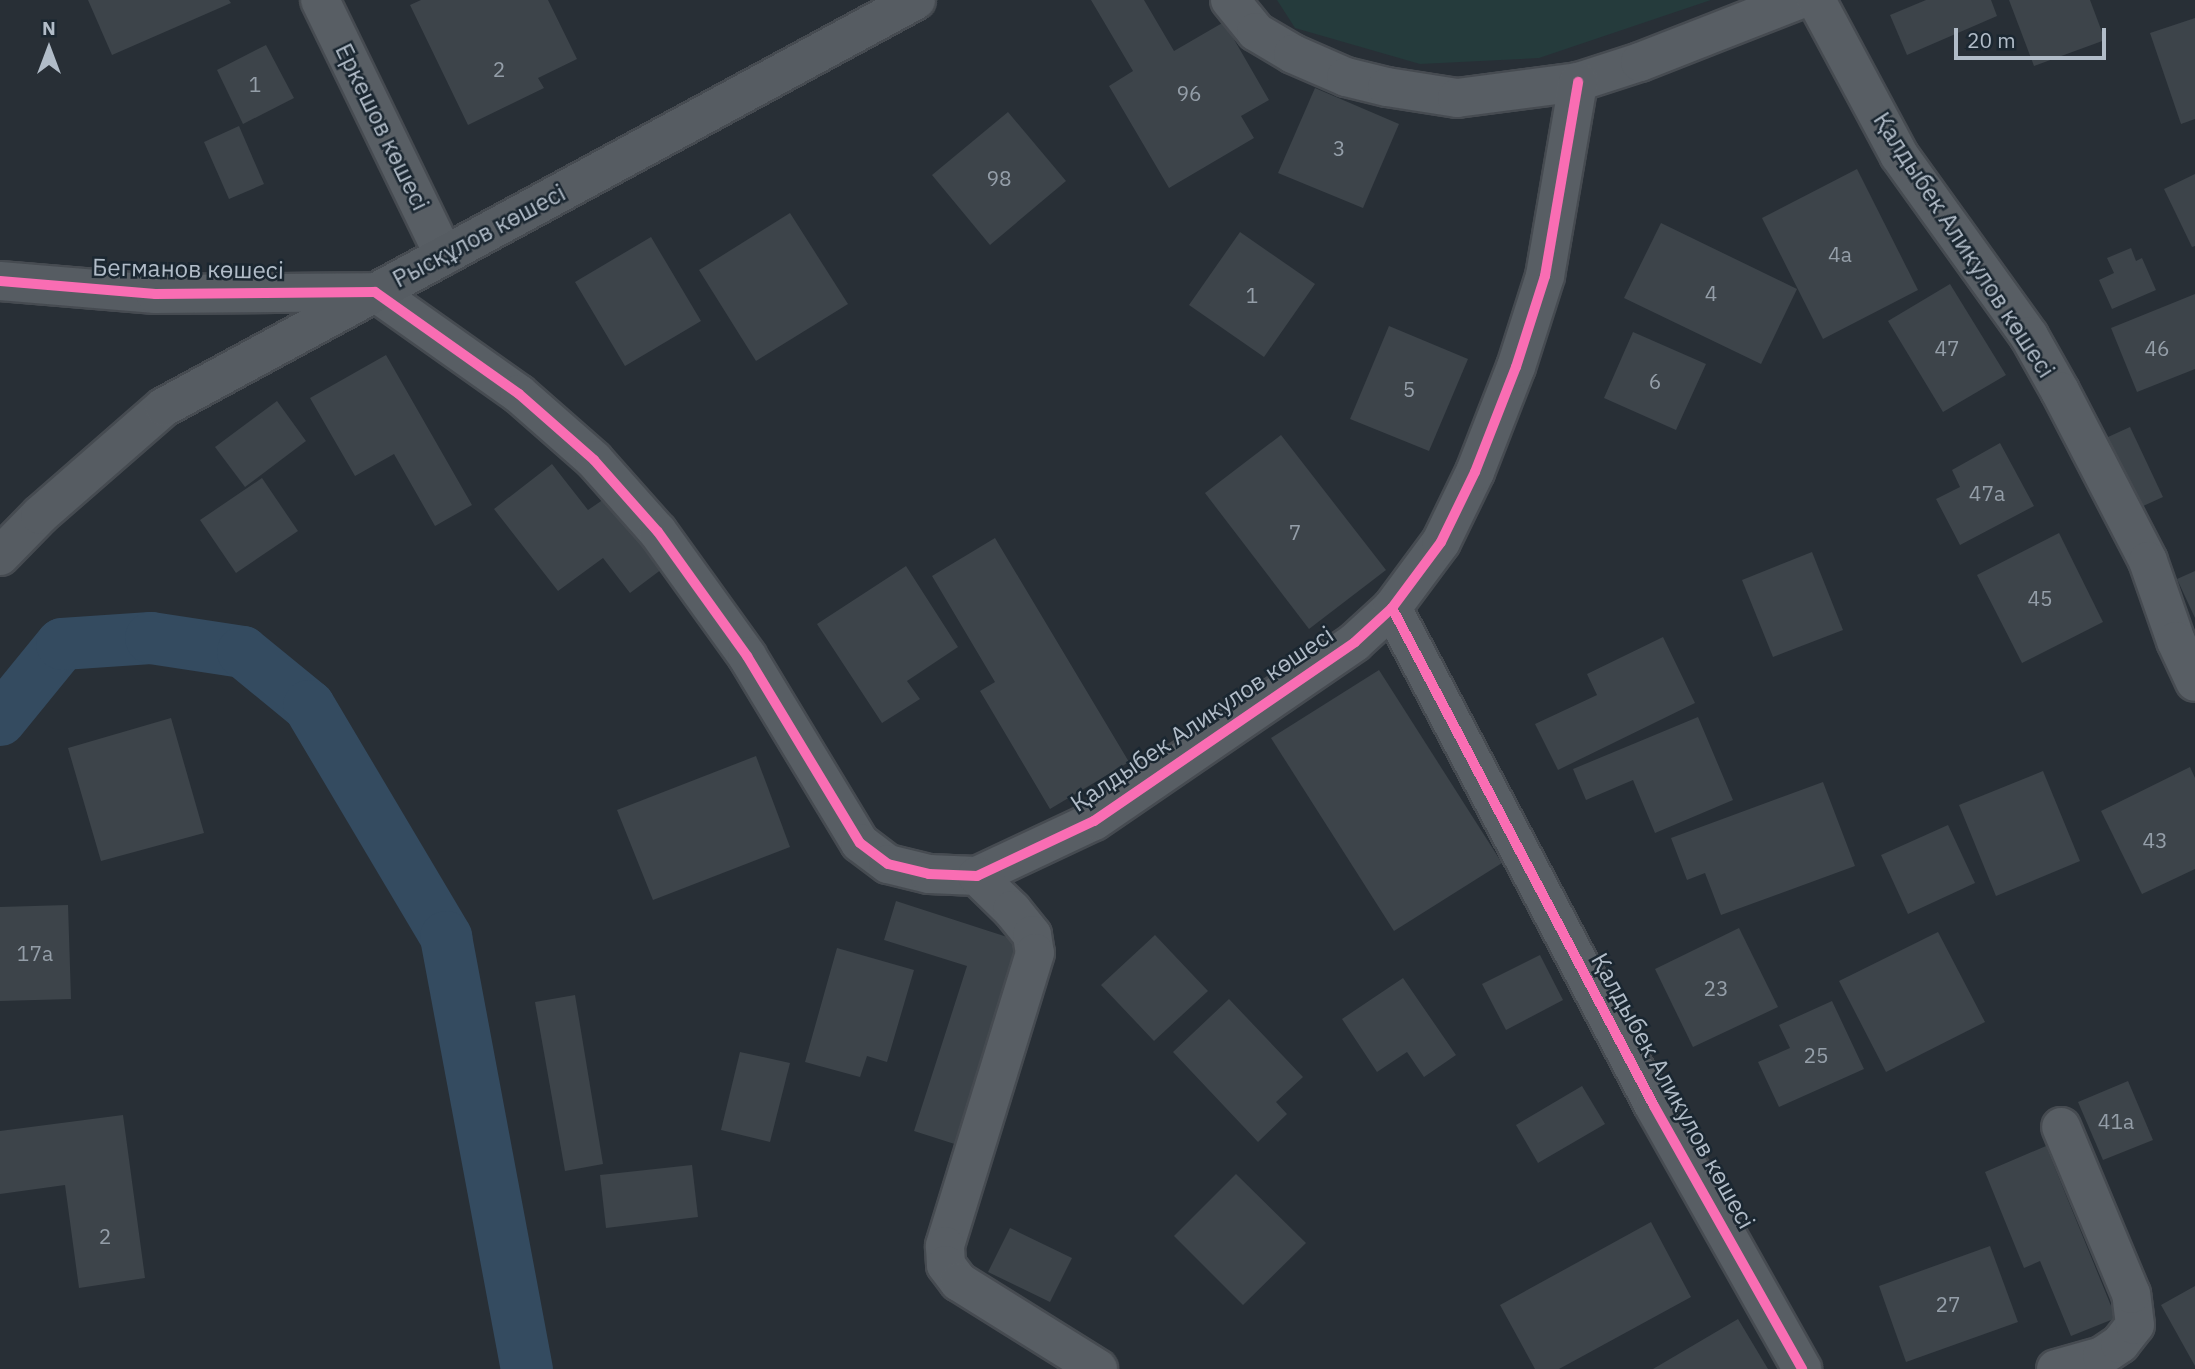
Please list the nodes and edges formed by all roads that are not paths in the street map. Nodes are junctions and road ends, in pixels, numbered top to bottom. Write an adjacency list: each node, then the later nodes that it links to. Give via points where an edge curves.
1 (320, 0): 7 (street, Еркешов көшесі)
2 (916, 0): 7 (main road, Рысқұлов көшесі)
3 (1230, 0): 6 (street, via 1255,32 1293,54 1346,77 1387,87 1457,97)
4 (1798, 0): 6 (street)
5 (1816, 0): 12 (street, Қалдыбек Аликулов көшесі, via 1899,155 2029,336 2060,391 2148,561)
6 (1578, 82): 11 (street, Қалдыбек Аликулов көшесі, via 1545,276 1516,367 1475,472 1441,542)
7 (444, 255): 9 (main road, Рысқұлов көшесі)
8 (0, 281): 9 (main road, Бегманов көшесі, via 155,294)
9 (375, 292): 10 (main road, Рысқұлов көшесі, via 164,407); 13 (street, Қалдыбек Аликулов көшесі, via 519,394 594,460 658,532 747,656 860,843 888,864 929,874)
10 (0, 556)
11 (1392, 608): 13 (street, Қалдыбек Аликулов көшесі, via 1355,642 1094,821); 16 (street, Қалдыбек Аликулов көшесі, via 1654,1106)
12 (2195, 682)
13 (977, 876): 15 (street, via 1032,935 1035,953 945,1246 946,1265 959,1282)
14 (2061, 1127): 17 (street, via 2131,1294 2135,1325 2120,1344 2102,1356)
15 (1098, 1369)
16 (1802, 1369)
17 (2056, 1369)

